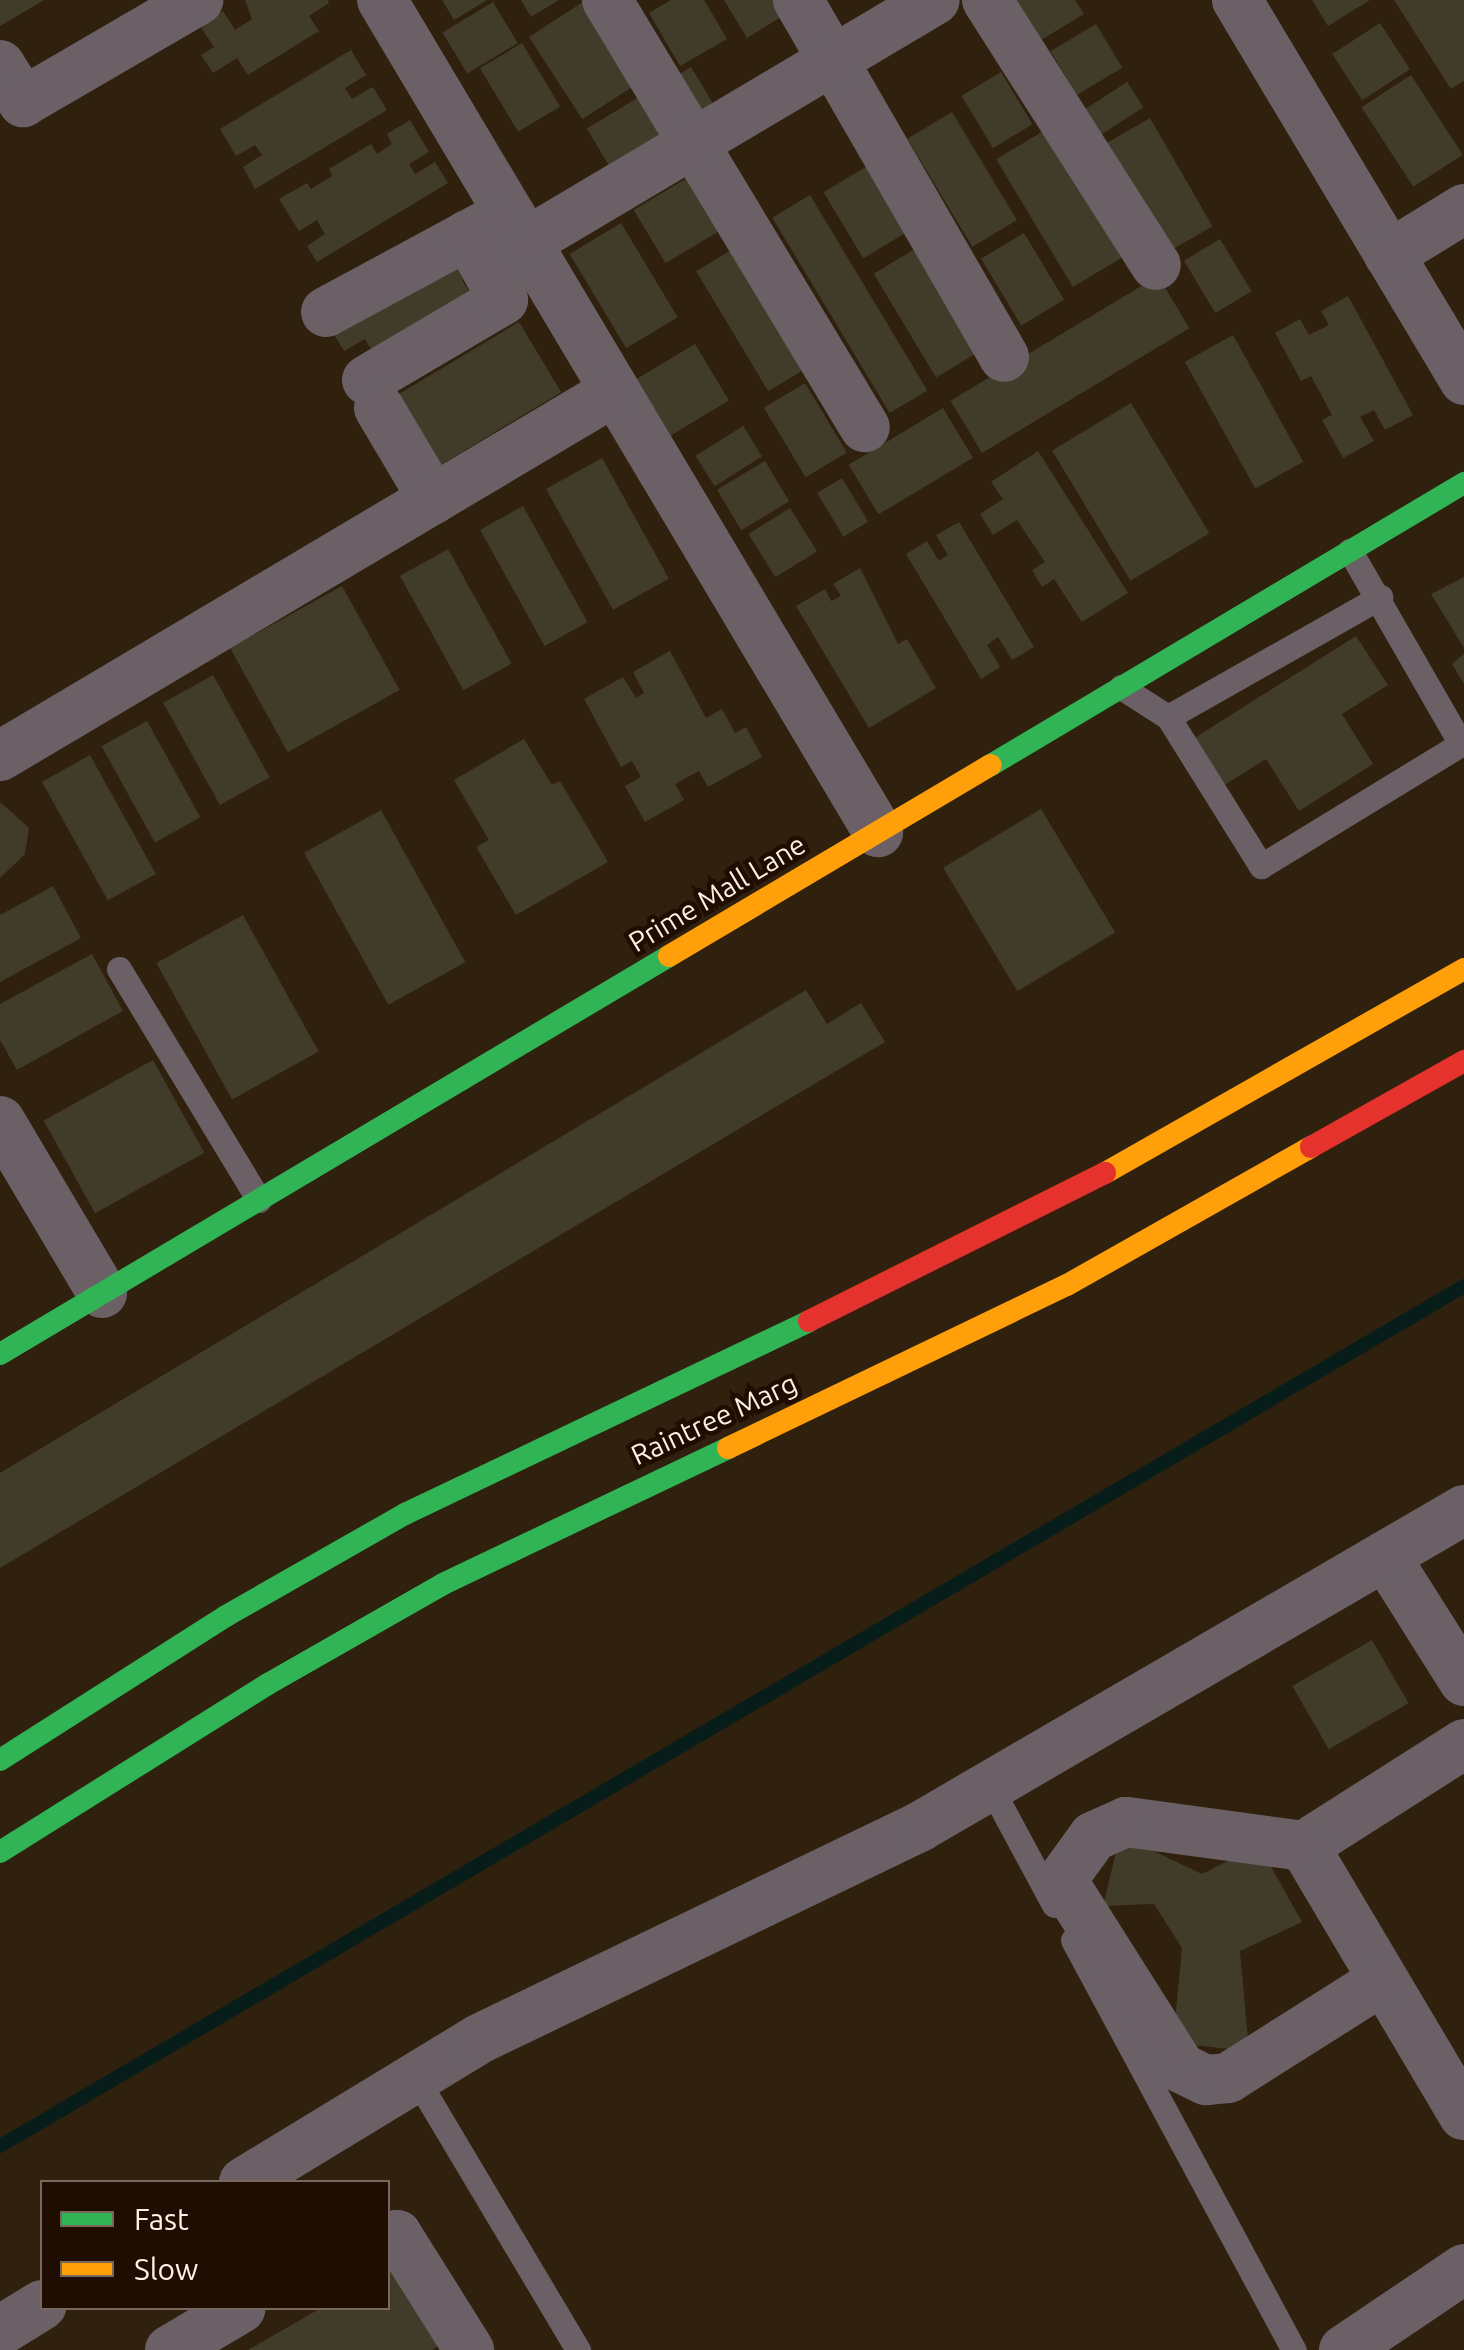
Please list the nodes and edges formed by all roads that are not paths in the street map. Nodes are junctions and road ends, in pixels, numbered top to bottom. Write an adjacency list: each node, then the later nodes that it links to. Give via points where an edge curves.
1 (198, 0): 9 (street, via 23,102)
2 (382, 0): 12 (street)
3 (607, 0): 10 (street)
4 (798, 0): 8 (street)
5 (934, 0): 8 (street)
6 (987, 0): 14 (street)
7 (1237, 0): 13 (street)
8 (831, 60): 10 (street); 17 (street)
9 (0, 65)
10 (694, 143): 12 (street); 21 (street)
11 (1464, 209): 13 (street)
12 (501, 230): 15 (street); 16 (street); 20 (street, via 503,300)
13 (1389, 254): 18 (street)
14 (1156, 265)
15 (553, 287): 19 (street); 20 (street)
16 (326, 312)
17 (1004, 356)
18 (1464, 380)
19 (615, 391): 23 (street); 29 (street)
20 (372, 393): 23 (street)
21 (866, 427)
22 (1464, 483): 24 (main road, Prime Mall Lane)
23 (433, 498): 28 (street)
24 (1350, 551): 25 (lane); 26 (main road, Prime Mall Lane)
25 (1380, 597): 27 (lane); 27 (lane, via 1462,744 1261,866)
26 (1121, 687): 27 (lane); 29 (main road, Prime Mall Lane)
27 (1168, 717)
28 (0, 756)
29 (878, 832): 34 (main road, Prime Mall Lane)
30 (118, 969): 34 (lane)
31 (1464, 970): 41 (main road, Raintree Marg, via 1032,1215 405,1514 226,1616)
32 (1464, 1061): 44 (main road, Raintree Marg, via 1068,1285 443,1584 268,1684)
33 (0, 1121): 35 (street)
34 (259, 1200): 35 (main road, Prime Mall Lane)
35 (102, 1293): 36 (main road, Prime Mall Lane)
36 (0, 1354)
37 (1458, 1526): 38 (street)
38 (1385, 1556): 39 (street); 42 (street)
39 (1464, 1681)
40 (1464, 1744): 43 (street)
41 (0, 1760)
42 (990, 1786): 46 (street, via 921,1826 479,2039); 57 (lane)
43 (1304, 1846): 45 (street); 45 (street, via 1126,1822 1093,1838 1062,1880 1180,2068 1206,2080 1228,2078)
44 (0, 1852)
45 (1383, 1980): 47 (street)
46 (398, 2088): 48 (street); 56 (lane)
47 (1464, 2115)
48 (247, 2180)
49 (390, 2238): 55 (street, via 397,2236)
50 (1464, 2269): 58 (street)
51 (40, 2306): 53 (street)
52 (238, 2310): 54 (street)
53 (0, 2331)
54 (170, 2350)
55 (469, 2350)
56 (578, 2350)
57 (1294, 2350)
58 (1344, 2350)

